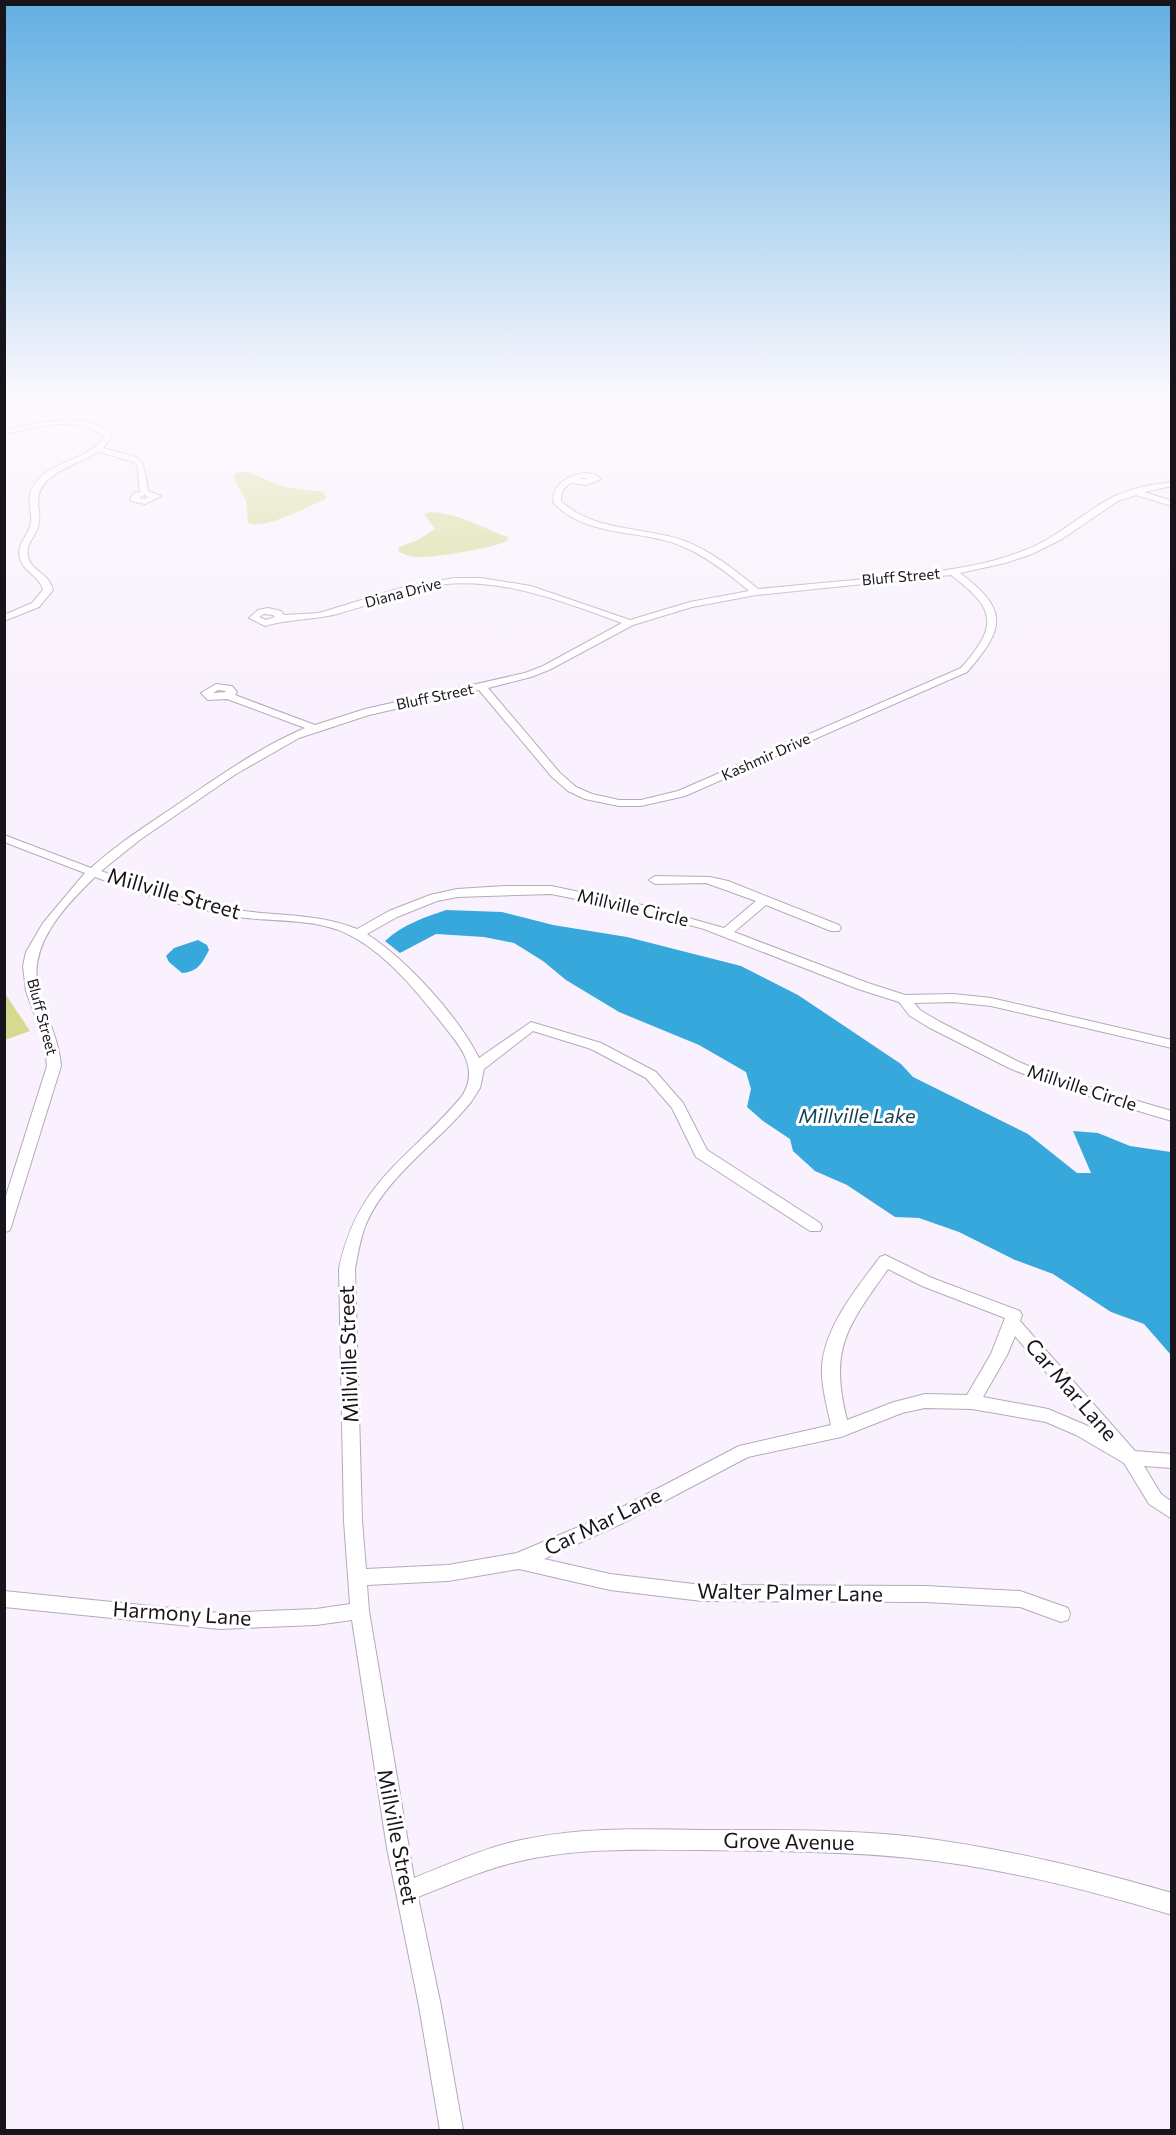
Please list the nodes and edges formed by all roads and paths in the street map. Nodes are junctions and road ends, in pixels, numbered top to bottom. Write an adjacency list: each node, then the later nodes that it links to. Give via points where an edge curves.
1 (35, 495): 8 (street, via 34,527 23,550 24,559 46,581 48,590 40,602)
2 (556, 495): 7 (street, via 559,506 604,526 679,542)
3 (1125, 495): 6 (street, Bluff Street, via 1029,552)
4 (1144, 495): 5 (street)
5 (1172, 504)
6 (953, 572): 7 (street, Bluff Street); 11 (street, Kashmir Drive, via 983,598 992,614 993,634 984,650 964,670 662,800 619,803 572,789)
7 (756, 592): 10 (street, Bluff Street, via 690,605)
8 (4, 618)
9 (280, 618): 10 (street, Diana Drive, via 318,617 425,585 477,580 521,585)
10 (630, 623): 11 (street, Bluff Street, via 546,668)
11 (482, 687): 13 (street, Bluff Street, via 379,709)
12 (228, 696): 13 (street)
13 (314, 729): 15 (street, Bluff Street, via 276,745 234,771 134,838)
14 (4, 838): 15 (street, Millville Street)
15 (95, 871): 20 (street, Millville Street, via 158,894 230,912 328,924); 25 (street, Bluff Street, via 49,921 35,943 29,966 34,996 54,1049 54,1066)
16 (655, 880): 17 (street, via 706,879)
17 (764, 900): 18 (street); 19 (street)
18 (834, 928)
19 (727, 932): 20 (street, Millville Circle, via 574,894 528,889 434,898 393,914); 21 (street, Millville Circle)
20 (358, 934): 23 (street, Millville Street, via 404,972 461,1039)
21 (904, 999): 22 (street, Millville Circle, via 991,1002); 24 (street, Millville Circle, via 935,1025 1014,1065 1053,1081)
22 (1172, 1044)
23 (477, 1066): 26 (street, via 531,1026 596,1046 651,1075 678,1106 701,1153); 34 (street, Millville Street, via 475,1085 464,1102 382,1186 361,1215 349,1247 347,1293)
24 (1172, 1116)
25 (4, 1227)
26 (815, 1227)
27 (1012, 1322): 28 (street, Car Mar Lane, via 999,1355); 29 (street, Car Mar Lane, via 1014,1315 885,1262 837,1338 830,1361); 30 (street, Car Mar Lane)
28 (972, 1402): 29 (street, Car Mar Lane, via 925,1401); 30 (street, Car Mar Lane, via 1048,1416 1082,1430)
29 (841, 1430): 33 (street, Car Mar Lane, via 745,1451 615,1519)
30 (1130, 1458): 31 (street); 32 (street, Car Mar Lane, via 1155,1499)
31 (1172, 1461)
32 (1172, 1512)
33 (519, 1561): 34 (street, Car Mar Lane, via 448,1573); 37 (street, Walter Palmer Lane, via 610,1582 702,1593 925,1594 1020,1599)
34 (357, 1577): 36 (street, Millville Street)
35 (4, 1599): 36 (street, Harmony Lane, via 220,1621)
36 (360, 1611): 38 (street, Millville Street)
37 (1060, 1614)
38 (407, 1891): 39 (street, Grove Avenue, via 481,1862 562,1844 645,1840 812,1841 981,1857 1112,1885); 40 (street, Millville Street)
39 (1172, 1904)
40 (451, 2130)

